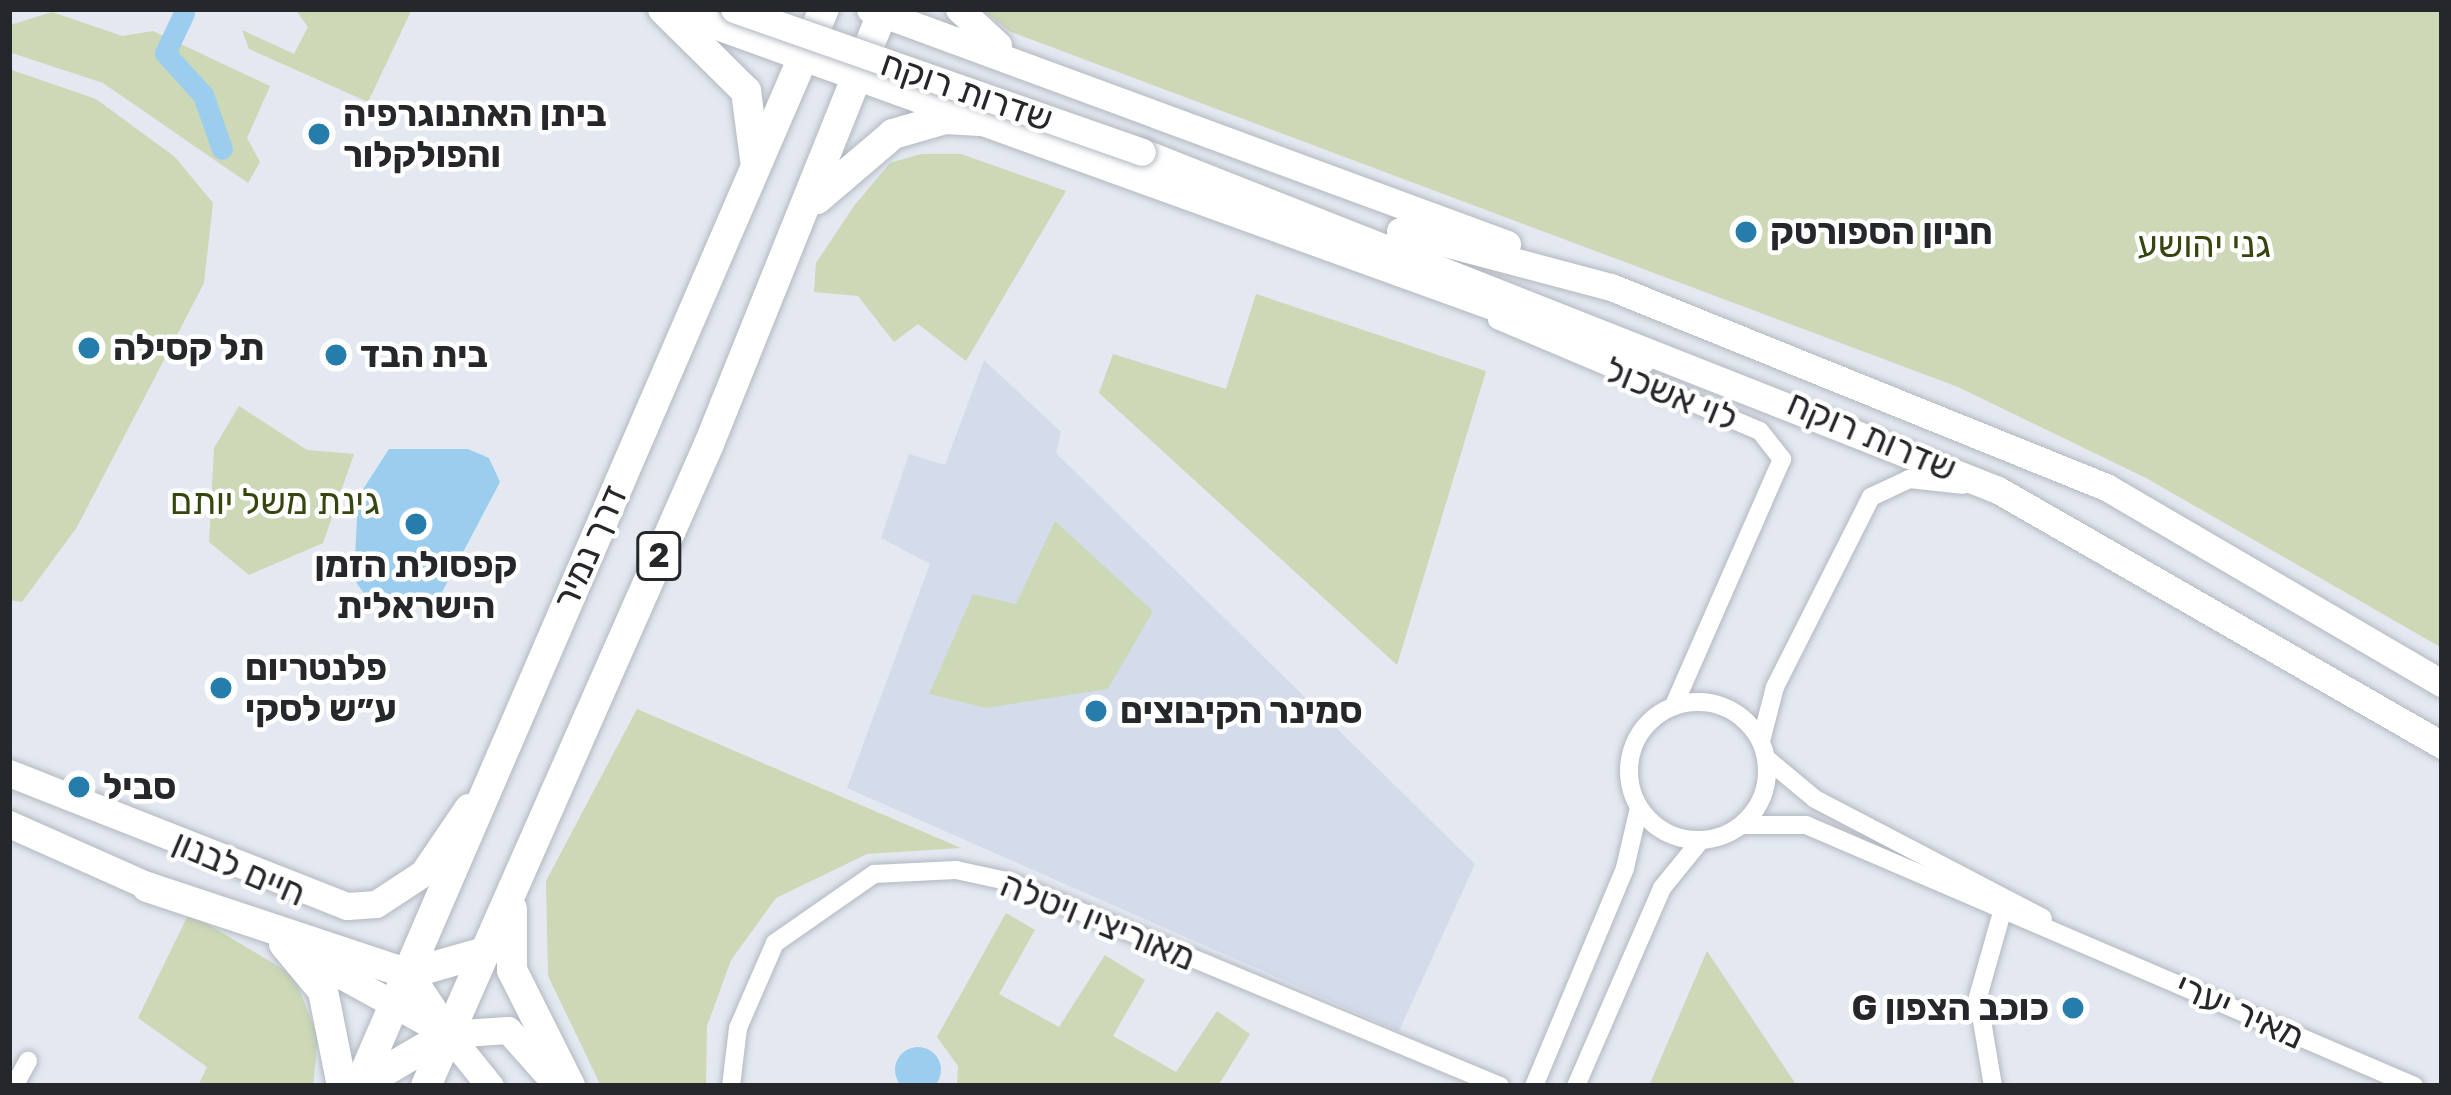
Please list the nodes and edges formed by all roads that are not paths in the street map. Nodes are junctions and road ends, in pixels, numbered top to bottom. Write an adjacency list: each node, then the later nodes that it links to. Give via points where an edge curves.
1 (667, 9): 6 (main road); 10 (highway, via 746,91)
2 (734, 9): 11 (main road, שדרות רוקח, bridge)
3 (824, 9): 6 (highway, דרך נמיר / 2)
4 (959, 9): 7 (main road)
5 (878, 10): 7 (main road); 8 (highway, דרך נמיר / 2)
6 (803, 55): 8 (main road); 10 (highway, דרך נמיר / 2)
7 (1027, 63): 13 (main road)
8 (855, 72): 9 (main road); 12 (highway, דרך נמיר / 2)
9 (998, 122): 12 (highway, via 945,119 873,142); 14 (main road)
10 (756, 168): 22 (highway, דרך נמיר / 2)
11 (1268, 196): 13 (main road, שדרות רוקח); 15 (main road, שדרות רוקח)
12 (793, 234): 31 (highway, דרך נמיר / 2)
13 (1611, 287): 17 (main road, שדרות רוקח, via 2106,487)
14 (1432, 292): 15 (main road); 18 (street, לוי אשכול, via 1760,431 1777,448 1781,478)
15 (1902, 447): 16 (main road, שדרות רוקח)
16 (1998, 490): 19 (main road, שדרות רוקח); 20 (street, via 1909,479 1871,497 1775,687)
17 (2442, 683)
18 (1674, 705): 20 (street, via 1714,703); 23 (street, via 1632,748)
19 (2442, 745)
20 (1764, 750): 25 (street, via 1763,796); 28 (street, מאיר יערי, via 1815,799)
21 (9, 773): 22 (main road, חיים לבנון, via 347,906 376,904 423,873)
22 (489, 773): 36 (highway, דרך נמיר / 2)
23 (1639, 808): 27 (street, via 1666,832); 49 (street, via 1631,854)
24 (9, 824): 29 (main road, חיים לבנון)
25 (1742, 825): 27 (street); 30 (street, מאיר יערי, via 1806,825)
26 (9, 839): 29 (main road)
27 (1701, 840): 50 (street, via 1662,888)
28 (1910, 845): 30 (street); 33 (street, מאיר יערי)
29 (85, 862): 32 (main road, חיים לבנון)
30 (1899, 868): 33 (street, מאיר יערי)
31 (515, 883): 35 (highway, דרך נמיר / 2); 46 (highway, via 512,970)
32 (147, 886): 34 (main road, חיים לבנון); 36 (highway)
33 (2004, 904): 51 (street, via 1978,997); 52 (street, מאיר יערי)
34 (284, 944): 37 (main road, חיים לבנון); 41 (highway, via 323,991)
35 (484, 952): 36 (highway); 38 (highway, דרך נמיר / 2)
36 (409, 974): 37 (highway, דרך נמיר / 2); 38 (highway)
37 (395, 1004): 38 (main road, חיים לבנון); 42 (highway, דרך נמיר / 2)
38 (448, 1034): 42 (highway); 43 (highway, דרך נמיר / 2); 44 (main road); 45 (main road, via 508,1030)
39 (28, 1060): 40 (street)
40 (14, 1086)
41 (342, 1086)
42 (360, 1086)
43 (426, 1086)
44 (490, 1086)
45 (558, 1086)
46 (570, 1086)
47 (731, 1086): 48 (street, מאוריציו ויטלה, via 738,1028 775,943 874,874 956,869 1007,880)
48 (1500, 1086)
49 (1534, 1086)
50 (1576, 1086)
51 (1993, 1086)
52 (2414, 1086)

